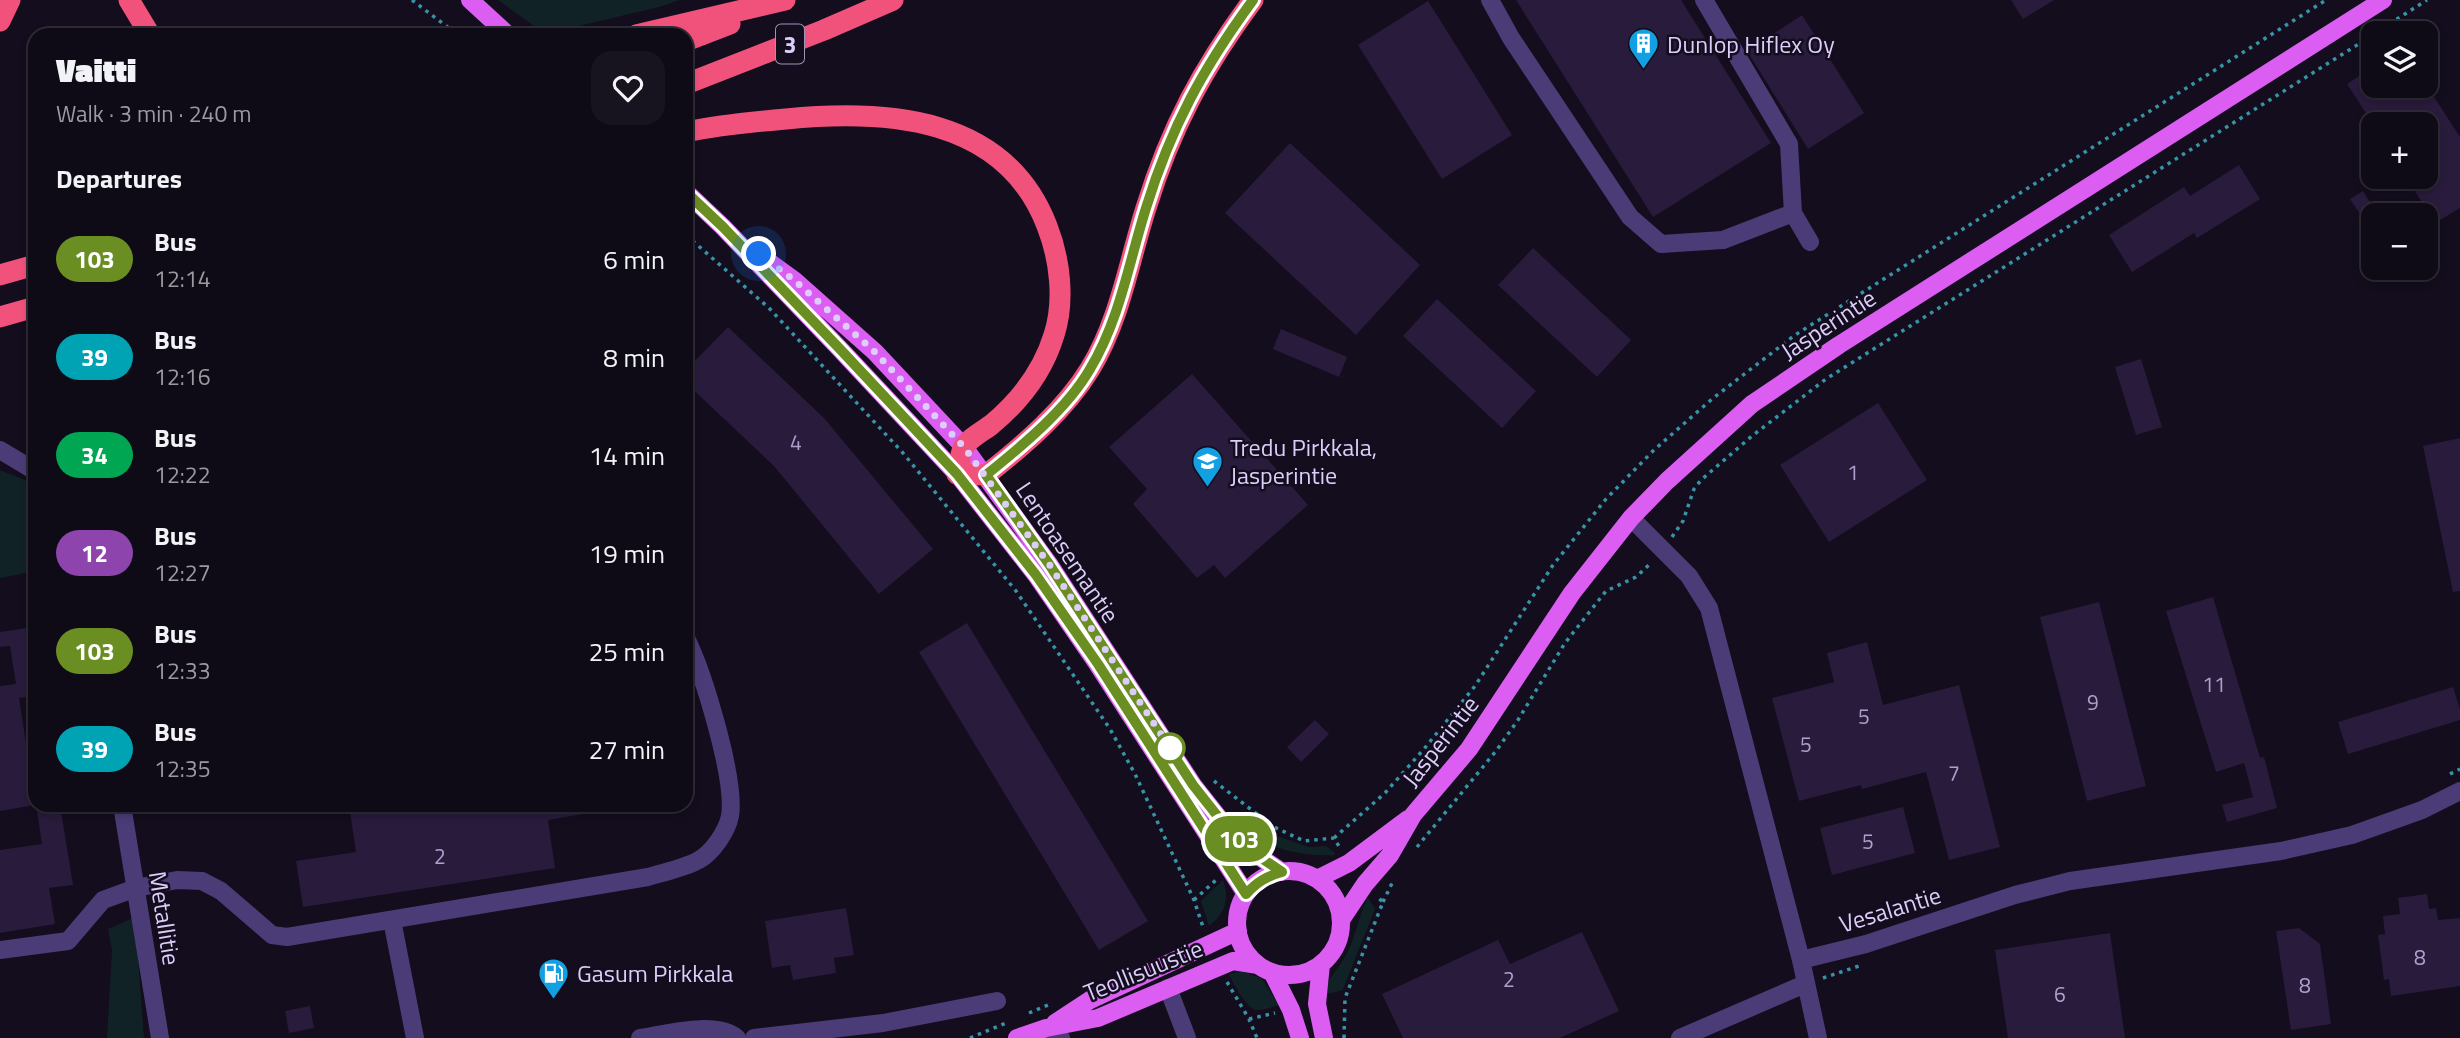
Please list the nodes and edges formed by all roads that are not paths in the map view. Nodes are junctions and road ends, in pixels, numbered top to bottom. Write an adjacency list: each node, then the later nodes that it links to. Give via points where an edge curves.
1 (10, 0): 10 (highway)
2 (129, 0): 11 (highway)
3 (470, 0): 12 (main road)
4 (788, 0): 13 (highway); 14 (highway, 3)
5 (893, 0): 15 (highway, 3)
6 (1253, 0): 29 (highway, via 1201,76 1180,117 1145,208 1106,339 1090,370 1057,411)
7 (1490, 0): 18 (street, via 1630,217 1661,244 1723,240)
8 (2383, 0): 30 (main road, Jasperintie, via 1763,396)
9 (1710, 2): 18 (street, via 1789,144)
10 (0, 21)
11 (146, 28)
12 (501, 28)
13 (666, 28)
14 (693, 38)
15 (693, 81)
16 (693, 131): 25 (highway, via 796,118 917,120 972,140 1028,190 1042,213 1056,261 1060,285 1055,334 1034,379 1001,416)
17 (693, 199): 19 (main road, Lentoasemantie)
18 (1793, 213): 20 (street)
19 (723, 227): 25 (main road, Lentoasemantie, via 794,280 875,352); 28 (main road, Lentoasemantie)
20 (1810, 242)
21 (28, 267): 22 (highway)
22 (0, 275)
23 (28, 309): 24 (highway)
24 (0, 317)
25 (964, 447): 28 (highway); 29 (main road, Lentoasemantie)
26 (0, 450): 27 (street)
27 (28, 467)
28 (957, 474): 29 (highway); 38 (main road, Lentoasemantie, via 1098,664)
29 (986, 475): 35 (main road, Lentoasemantie, via 1193,785 1251,851)
30 (1631, 519): 34 (main road, Jasperintie, via 1572,593 1468,749); 43 (street, via 1689,576 1709,608)
31 (693, 656): 39 (street, via 711,702 730,790 730,817 718,842 699,860 648,877)
32 (2460, 791): 43 (street, Vesalantie, via 2352,835 2281,851 2070,881)
33 (123, 812): 37 (street, Metallitie)
34 (1413, 815): 36 (main road, Jasperintie, via 1349,863); 40 (main road, Jasperintie, via 1390,855)
35 (1282, 872): 36 (main road); 38 (main road, via 1268,875)
36 (1317, 879): 40 (main road, via 1338,904)
37 (136, 888): 39 (street, via 177,880 202,881 221,891 272,935 287,937); 42 (street, via 103,900 68,941); 50 (street, Metallitie)
38 (1246, 894): 41 (main road, via 1240,905)
39 (392, 920): 51 (street)
40 (1341, 920): 44 (main road, via 1334,949)
41 (1238, 931): 45 (main road, via 1242,944); 49 (main road, Teollisuustie, via 1090,1000)
42 (0, 950)
43 (1801, 960): 46 (street)
44 (1321, 964): 45 (main road, via 1289,975); 58 (main road, via 1317,1004)
45 (1265, 968): 47 (main road, Teollisuustie, via 1233,961); 57 (main road, via 1291,1010)
46 (1805, 984): 59 (street); 60 (street)
47 (1168, 988): 49 (main road, Teollisuustie); 56 (street)
48 (997, 1001): 54 (street, via 883,1023)
49 (1053, 1033): 55 (main road, Teollisuustie)
50 (160, 1038)
51 (415, 1038)
52 (640, 1038): 53 (street, via 709,1028)
53 (737, 1038)
54 (754, 1038)
55 (1017, 1038)
56 (1187, 1038)
57 (1300, 1038)
58 (1324, 1038)
59 (1680, 1038)
60 (1818, 1038)

